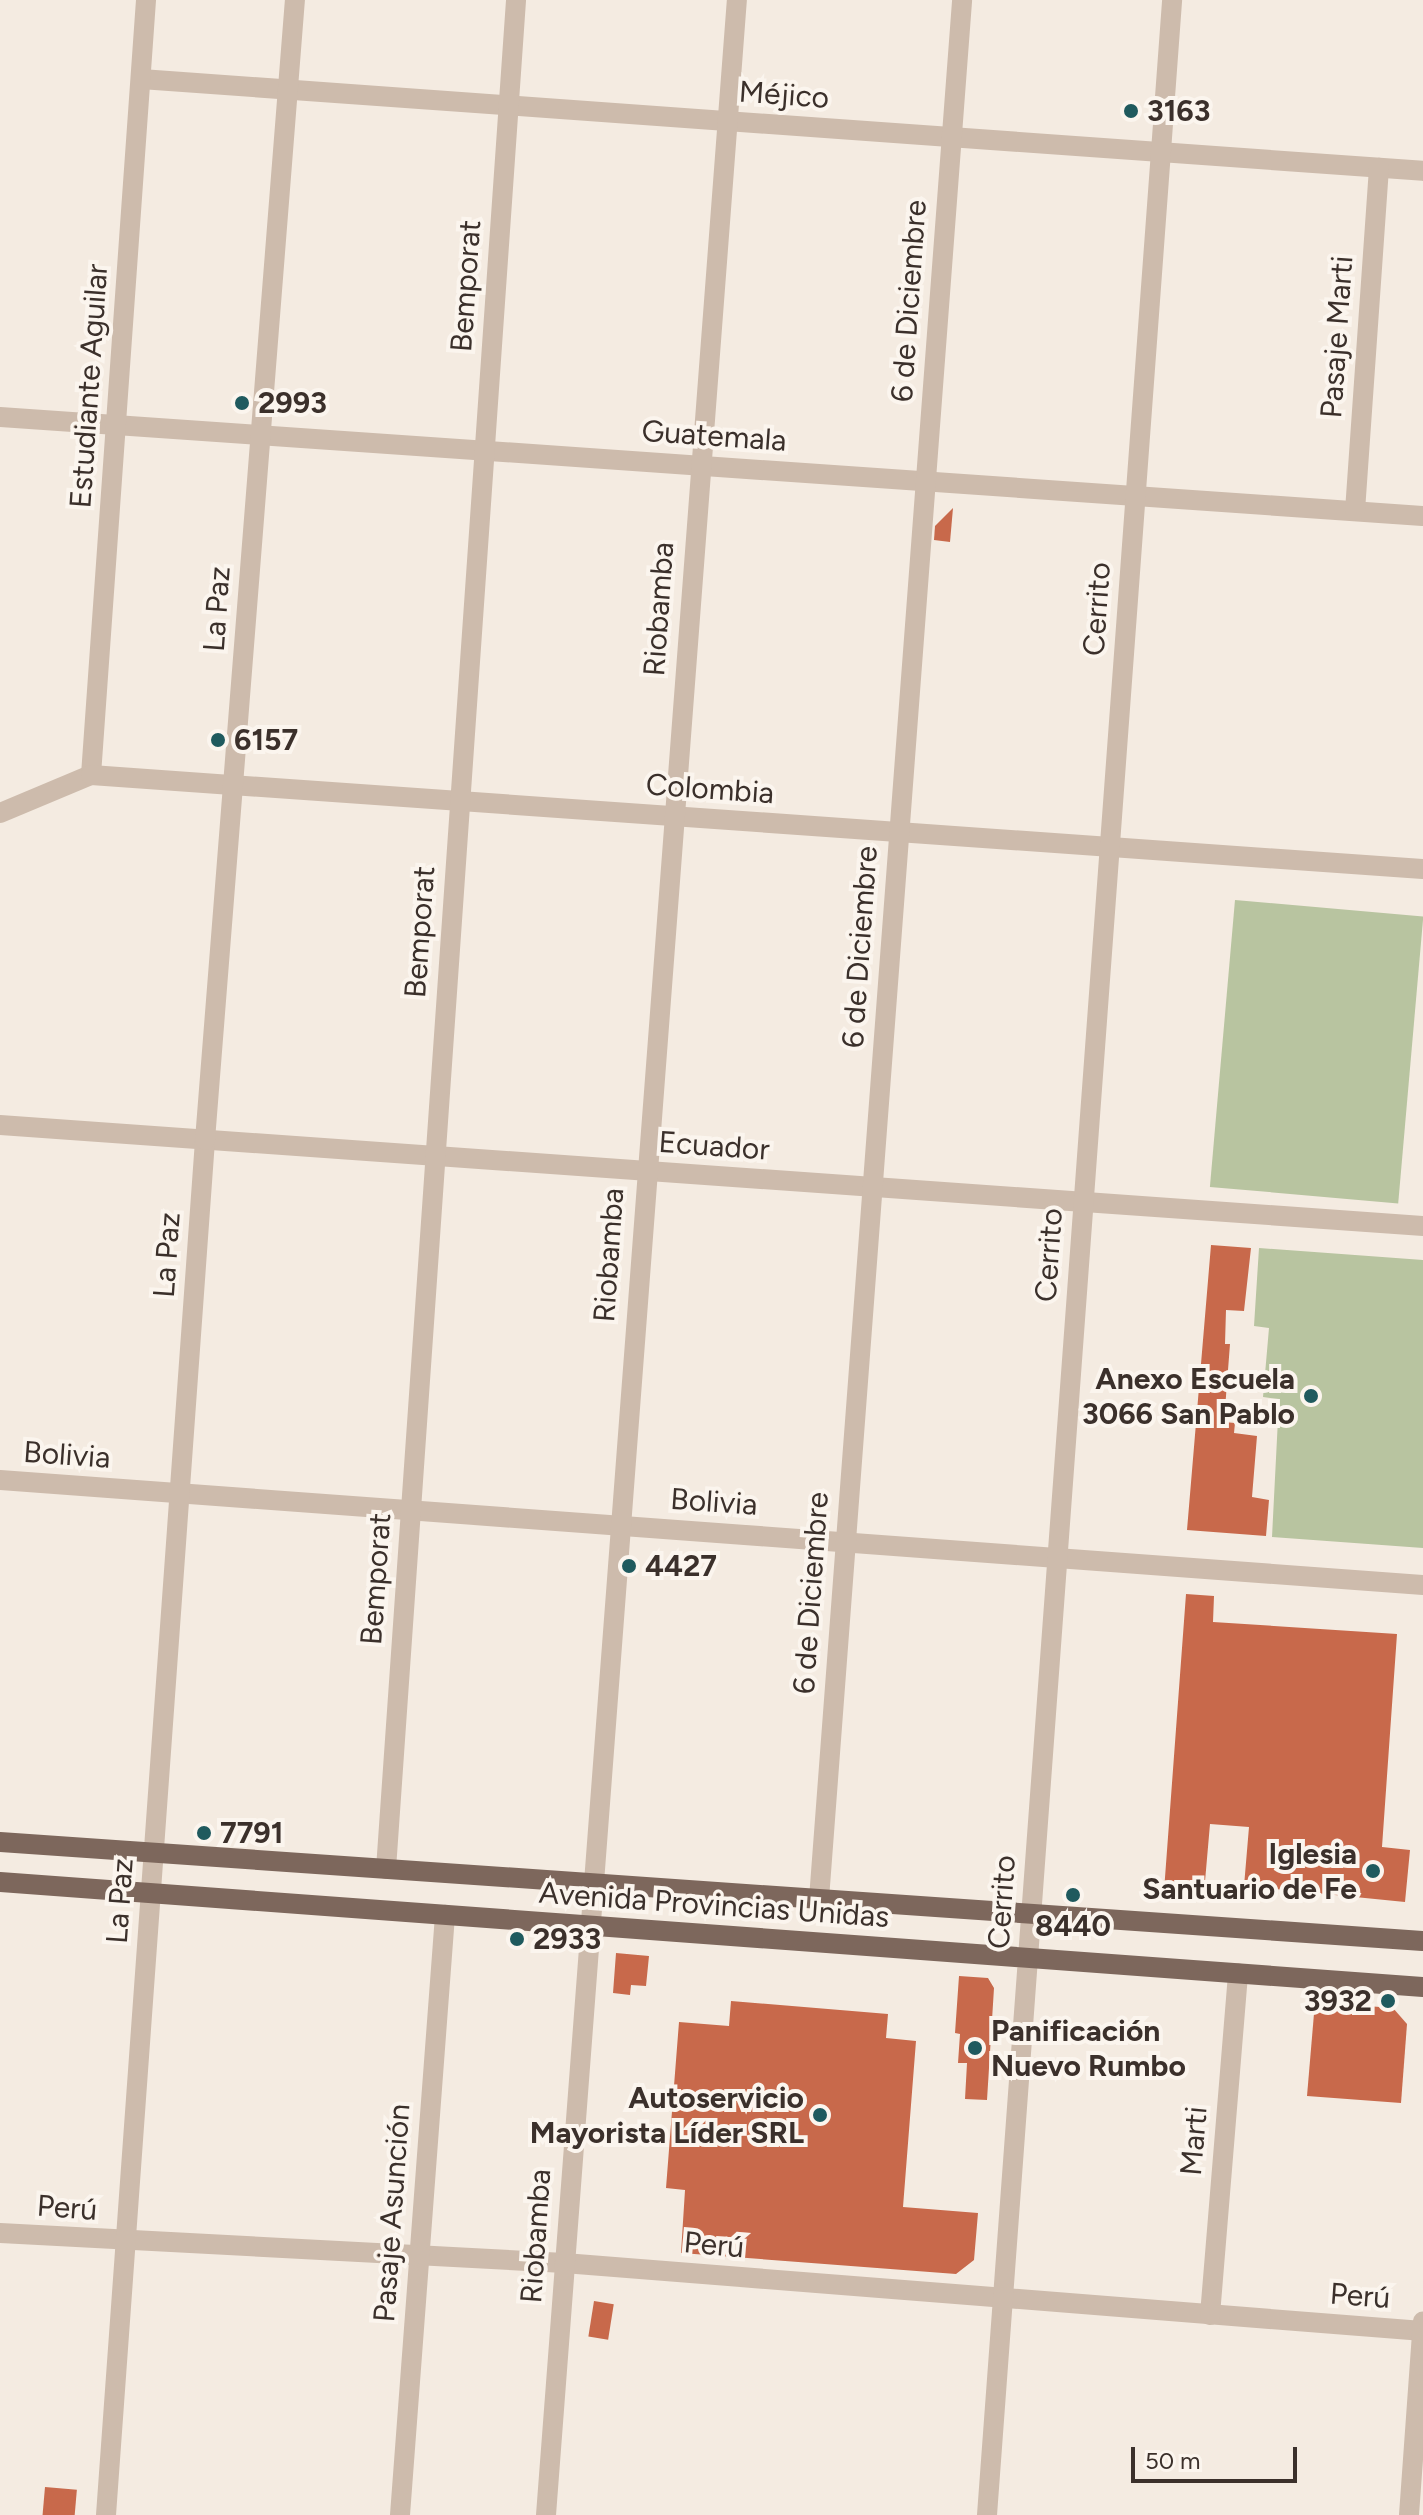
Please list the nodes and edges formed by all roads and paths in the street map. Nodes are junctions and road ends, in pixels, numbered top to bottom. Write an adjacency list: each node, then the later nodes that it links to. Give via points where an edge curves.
1 (146, 0): 7 (street, Estudiante Aguilar)
2 (295, 0): 8 (street, La Paz)
3 (516, 0): 9 (street, Bemporat)
4 (737, 0): 10 (street, Riobamba)
5 (962, 0): 11 (street, 6 de Diciembre)
6 (1172, 0): 12 (street, Cerrito)
7 (141, 79): 8 (street, Méjico); 16 (street, Estudiante Aguilar)
8 (289, 90): 9 (street, Méjico); 17 (street, La Paz)
9 (509, 106): 10 (street, Méjico); 18 (street, Bemporat)
10 (728, 121): 11 (street, Méjico); 19 (street, Riobamba)
11 (952, 137): 12 (street, Méjico); 20 (street, 6 de Diciembre)
12 (1160, 152): 13 (street, Méjico); 21 (street, Cerrito)
13 (1379, 168): 14 (street, Méjico); 22 (street, Pasaje Marti)
14 (1423, 171)
15 (0, 417): 16 (street, Guatemala)
16 (116, 425): 17 (street, Guatemala); 24 (street, Estudiante Aguilar)
17 (260, 435): 18 (street, Guatemala); 25 (street, La Paz)
18 (484, 450): 19 (street, Guatemala); 26 (street, Bemporat)
19 (701, 466): 20 (street, Guatemala); 28 (street, Riobamba)
20 (925, 481): 21 (street, Guatemala); 29 (street, 6 de Diciembre)
21 (1135, 496): 22 (street, Guatemala); 30 (street, Cerrito)
22 (1355, 511): 23 (street, Guatemala)
23 (1423, 516)
24 (91, 775): 25 (street, Colombia); 27 (street, Colombia)
25 (233, 785): 26 (street, Colombia); 33 (street, La Paz)
26 (460, 801): 28 (street, Colombia); 34 (street, Bemporat)
27 (0, 813)
28 (674, 816): 29 (street, Colombia); 35 (street, Riobamba)
29 (899, 832): 30 (street, Colombia); 36 (street, 6 de Diciembre)
30 (1109, 847): 31 (street, Colombia); 37 (street, Cerrito)
31 (1423, 869)
32 (0, 1125): 33 (street, Ecuador)
33 (205, 1140): 34 (street, Ecuador); 40 (street, La Paz)
34 (435, 1156): 35 (street, Ecuador); 41 (street, Bemporat)
35 (646, 1171): 36 (street, Ecuador); 42 (street, Riobamba)
36 (872, 1187): 37 (street, Ecuador); 43 (street, 6 de Diciembre)
37 (1083, 1202): 38 (street, Ecuador); 44 (street, Cerrito)
38 (1423, 1226)
39 (0, 1480): 40 (street, Bolivia)
40 (180, 1493): 41 (street, Bolivia); 47 (street, La Paz)
41 (410, 1510): 42 (street, Bolivia); 48 (street, Bemporat)
42 (618, 1525): 43 (street, Bolivia); 50 (street, Riobamba)
43 (845, 1542): 44 (street, Bolivia); 52 (street, 6 de Diciembre)
44 (1057, 1558): 45 (street, Bolivia); 53 (street, Cerrito)
45 (1423, 1585)
46 (0, 1842): 47 (main road, Avenida Provincias Unidas)
47 (154, 1853): 48 (main road, Avenida Provincias Unidas); 51 (street, La Paz)
48 (386, 1869): 50 (main road, Avenida Provincias Unidas)
49 (0, 1882): 51 (main road, Avenida Provincias Unidas)
50 (591, 1883): 52 (main road, Avenida Provincias Unidas); 55 (street, Riobamba)
51 (151, 1893): 54 (main road, Avenida Provincias Unidas); 61 (street, La Paz)
52 (819, 1899): 53 (main road, Avenida Provincias Unidas)
53 (1031, 1914): 56 (main road, Avenida Provincias Unidas); 57 (street, Cerrito)
54 (445, 1915): 55 (main road, Avenida Provincias Unidas); 62 (street, Pasaje Asunción)
55 (588, 1925): 57 (main road, Avenida Provincias Unidas); 63 (street, Riobamba)
56 (1423, 1941)
57 (1028, 1958): 58 (main road, Avenida Provincias Unidas); 64 (street, Cerrito)
58 (1238, 1973): 59 (main road, Avenida Provincias Unidas); 65 (street, Marti)
59 (1423, 1987)
60 (0, 2233): 61 (street, Perú)
61 (126, 2242): 62 (street, Perú); 68 (street, La Paz)
62 (419, 2256): 63 (street, Perú); 69 (street, Pasaje Asunción)
63 (564, 2263): 64 (street, Perú); 70 (street, Riobamba)
64 (1002, 2299): 65 (street, Perú); 71 (street, Cerrito)
65 (1210, 2315): 67 (street, Perú)
66 (1423, 2322): 67 (street)
67 (1423, 2331): 72 (street)
68 (106, 2515)
69 (400, 2515)
70 (546, 2515)
71 (987, 2515)
72 (1409, 2515)

